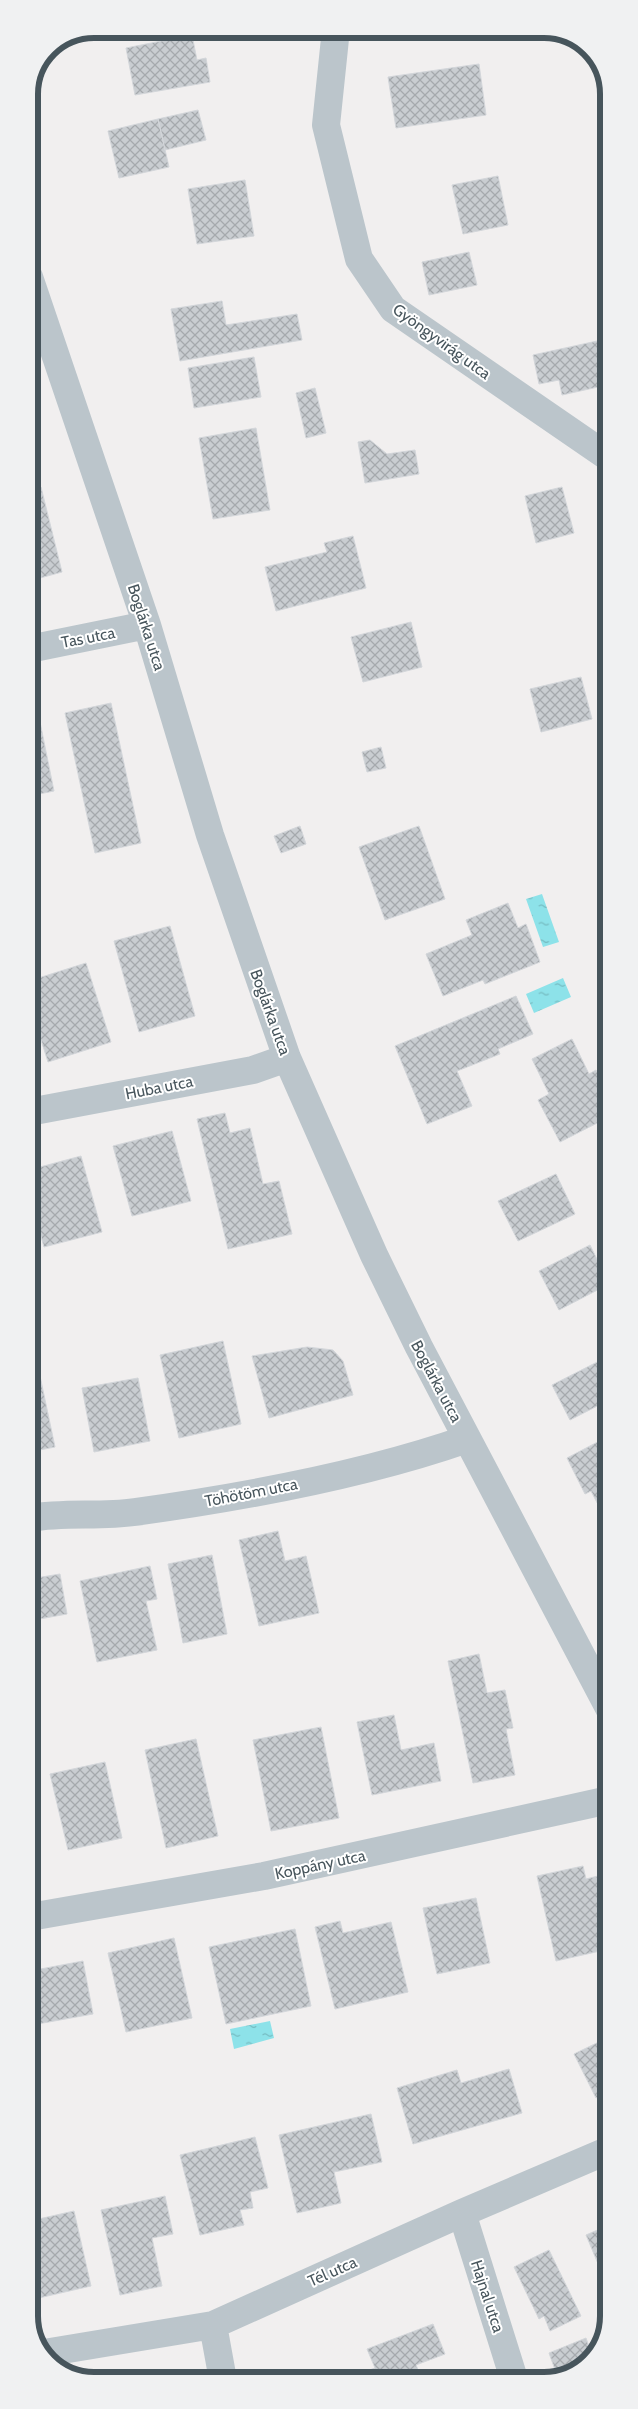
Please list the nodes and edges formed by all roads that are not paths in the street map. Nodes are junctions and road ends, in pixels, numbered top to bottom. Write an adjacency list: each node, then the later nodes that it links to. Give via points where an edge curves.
1 (335, 38): 3 (street, Gyöngyvirág utca, via 326,125 359,259 393,309)
2 (37, 301): 4 (street, Boglárka utca)
3 (600, 451)
4 (147, 625): 5 (street, Tas utca); 6 (street, Boglárka utca, via 210,835)
5 (37, 647)
6 (287, 1058): 7 (street, Huba utca, via 253,1070); 8 (street, Boglárka utca, via 370,1247)
7 (37, 1110)
8 (467, 1439): 9 (street, Töhötöm utca, via 404,1459 214,1500 132,1512); 10 (street, Boglárka utca)
9 (37, 1517)
10 (600, 1691)
11 (600, 1802): 12 (street, Koppány utca, via 264,1876)
12 (37, 1916)
13 (600, 2154): 14 (street, Tél utca)
14 (462, 2213): 15 (street, Tél utca); 18 (street, Hajnal utca)
15 (213, 2325): 16 (street, Tél utca); 17 (street)
16 (51, 2352)
17 (221, 2371)
18 (512, 2372)

